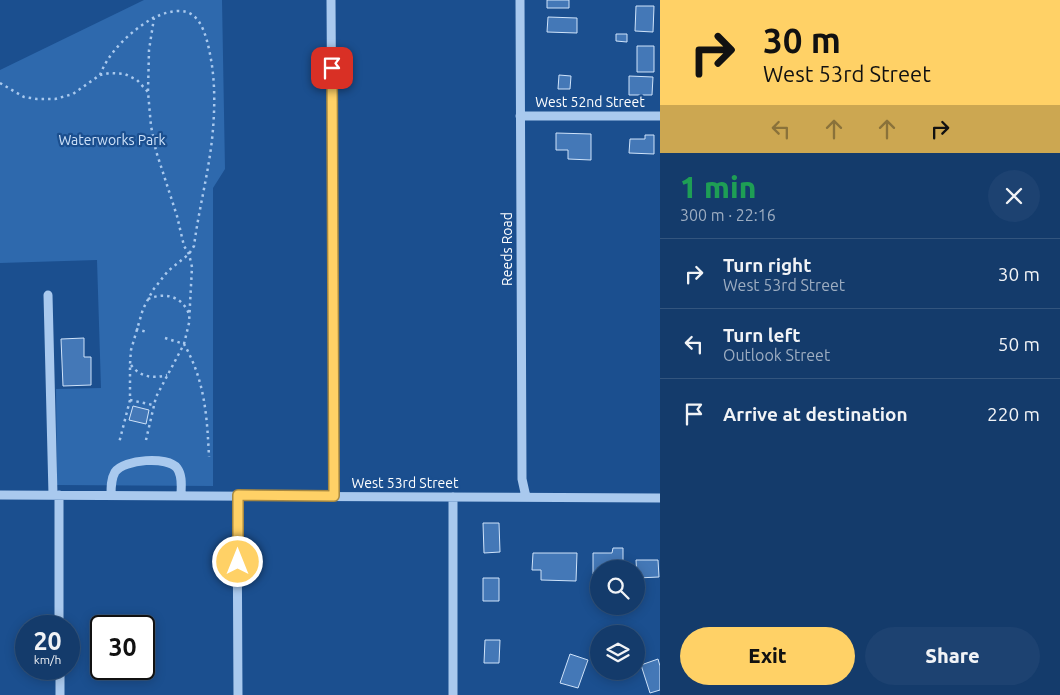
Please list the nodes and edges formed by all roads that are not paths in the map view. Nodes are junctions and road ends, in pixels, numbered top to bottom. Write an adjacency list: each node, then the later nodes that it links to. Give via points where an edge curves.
1 (332, 0): 11 (street)
2 (520, 0): 3 (street, Reeds Road)
3 (520, 116): 4 (street, West 52nd Street); 13 (street, Reeds Road, via 522,479)
4 (660, 116)
5 (48, 296): 7 (street)
6 (0, 495): 7 (street, West 53rd Street)
7 (56, 495): 8 (street, West 53rd Street); 15 (street)
8 (111, 495): 9 (street, West 53rd Street); 9 (street, via 114,473 136,461 168,462 176,467 181,480)
9 (181, 495): 10 (street, West 53rd Street)
10 (238, 495): 11 (street, West 53rd Street); 18 (street)
11 (334, 496): 12 (street, West 53rd Street)
12 (453, 496): 13 (street, West 53rd Street); 19 (street)
13 (526, 497): 14 (street, West 53rd Street)
14 (660, 498)
15 (59, 615)
16 (60, 680): 17 (street)
17 (60, 695)
18 (238, 695)
19 (454, 695)

